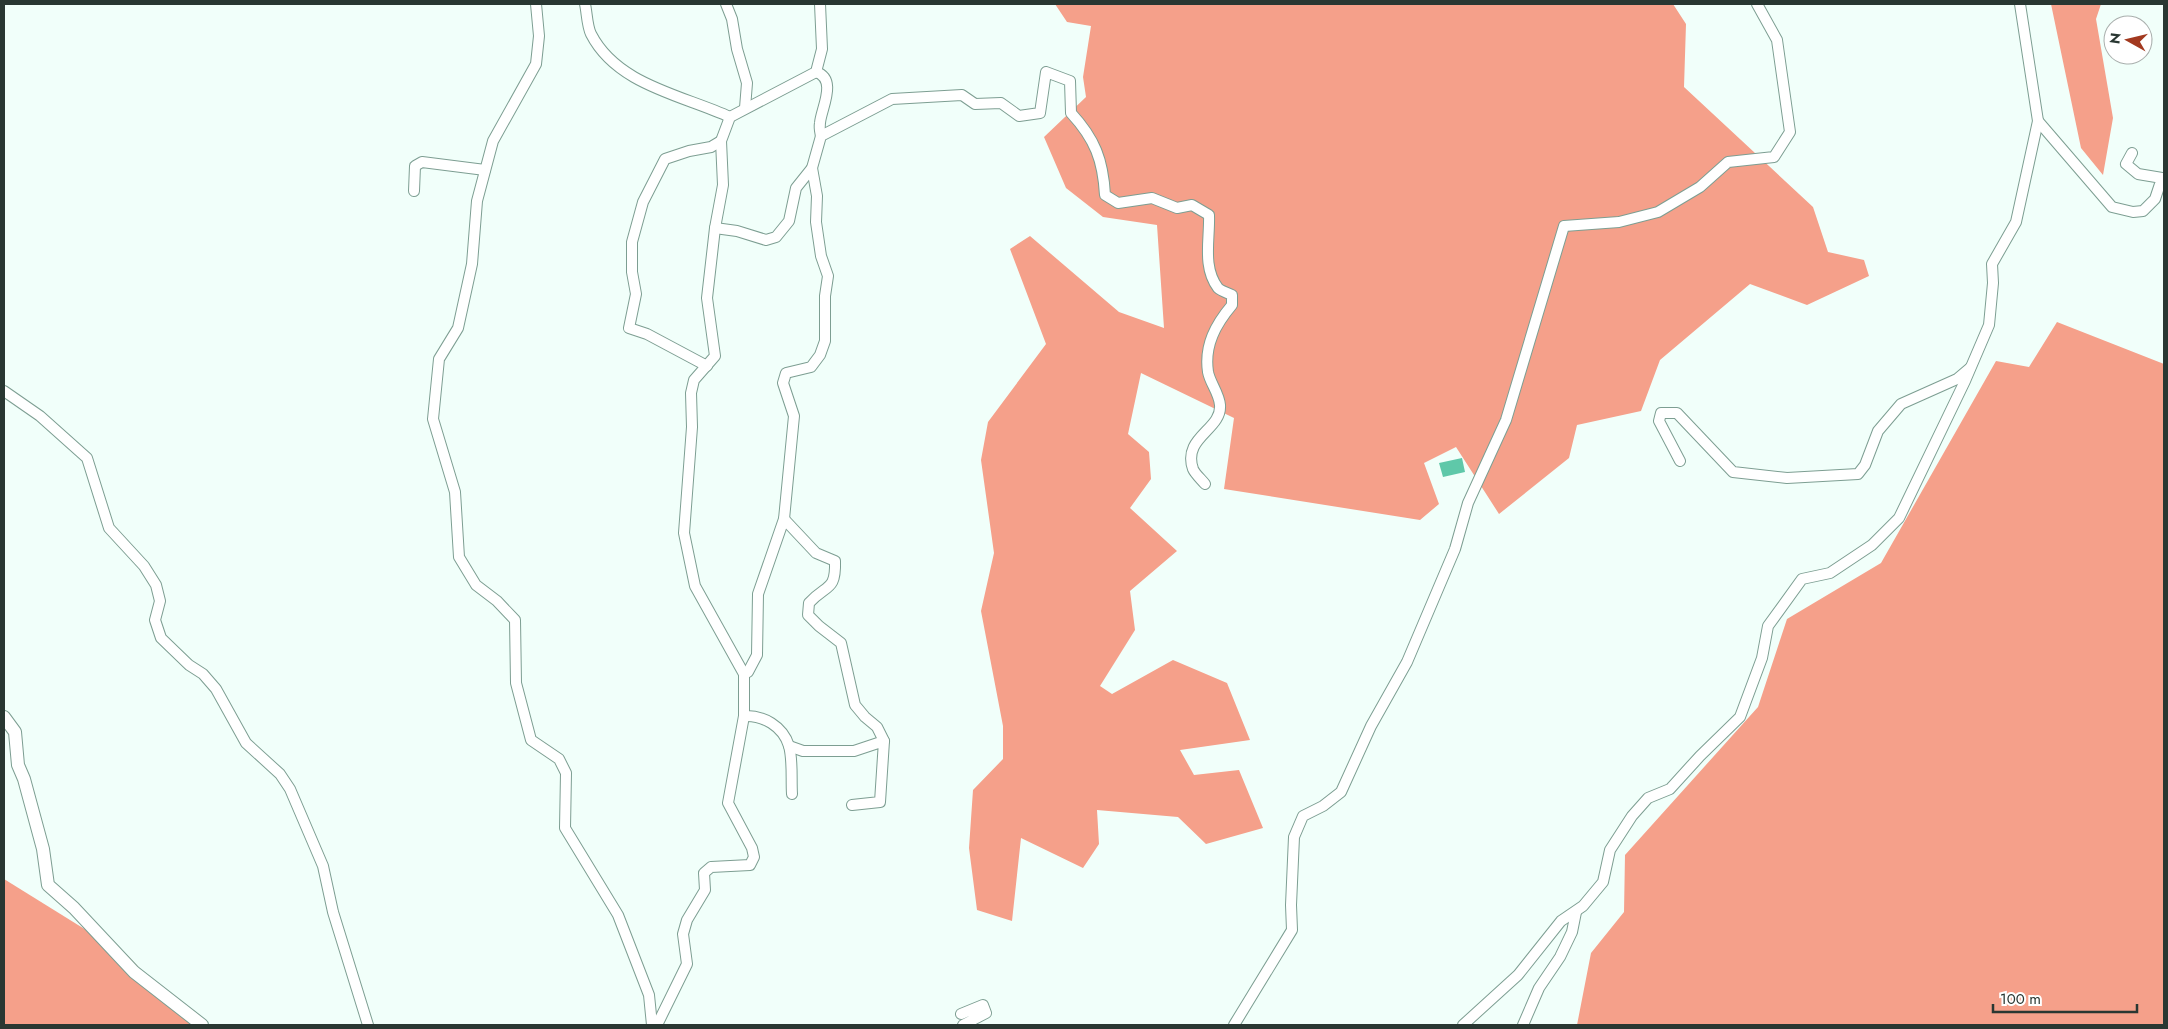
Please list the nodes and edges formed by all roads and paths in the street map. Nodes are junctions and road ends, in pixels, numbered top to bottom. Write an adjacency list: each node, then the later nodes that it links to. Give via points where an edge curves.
1 (536, 4): 15 (street, via 539,36 536,64 493,141)
2 (585, 4): 9 (street, via 590,32 616,67 669,94)
3 (726, 4): 8 (street, via 746,82)
4 (820, 4): 7 (street, via 822,49)
5 (1757, 4): 38 (street, via 1777,40 1790,132 1774,157 1728,162 1700,187 1658,212 1619,222 1564,226 1506,420 1468,504 1455,549 1407,662 1371,726 1341,792 1303,816 1294,837 1290,905 1292,930)
6 (2020, 4): 10 (street)
7 (816, 72): 8 (street, via 754,106); 11 (street, via 827,83 828,94 819,126)
8 (744, 108): 9 (street)
9 (730, 117): 12 (street)
10 (2038, 121): 13 (street, via 2112,207 2143,211 2155,200 2162,178 2138,174 2126,164); 19 (street, via 2016,222 1992,264 1989,325)
11 (821, 136): 14 (street); 22 (street, via 892,99 962,96 975,104 1001,103 1020,116 1040,113 1046,72 1070,82 1071,113 1086,129 1104,169 1105,195 1118,203 1152,198 1177,208 1192,205 1210,216 1209,266 1219,289 1232,295 1232,305 1219,320 1208,349 1208,372 1220,404 1218,418 1196,441 1192,454 1194,470)
12 (721, 141): 17 (street, via 723,185); 18 (street, via 665,160 643,202 632,242 636,294 630,328)
13 (2132, 153)
14 (812, 168): 17 (street, via 796,188 789,221 776,237 766,240); 23 (street, via 817,196 817,230 828,276 826,341 811,367 786,373 783,383 794,416)
15 (485, 170): 16 (street, via 422,162 415,166); 35 (street, via 477,201 472,264 458,328 439,359 433,419 454,492 459,557 476,585 515,620 516,683 531,740 559,758 566,773 565,828 618,915 649,995)
16 (414, 191)
17 (715, 228): 18 (street, via 707,298 715,356)
18 (707, 366): 24 (street, via 694,380 691,393 692,427 684,532 695,586)
19 (1972, 367): 21 (street, via 1957,378 1901,404 1878,431 1865,465 1858,474 1787,478 1733,472 1677,413 1661,413 1659,420); 31 (street, via 1899,518 1872,545 1830,573 1802,579 1768,626 1762,658 1740,717 1670,789 1648,798 1632,816 1610,850 1603,882)
20 (4, 391): 34 (street, via 40,416 87,458 109,528 144,566 156,585 160,602 155,620 161,638 216,689 246,743 280,774 290,789 323,866 333,912)
21 (1680, 461)
22 (1205, 484)
23 (784, 519): 24 (street, via 758,594 757,655); 27 (street, via 816,553 835,561 836,577 828,588 808,603 808,615 841,643 855,705 878,727)
24 (744, 674): 25 (street)
25 (744, 716): 28 (street, via 757,715 776,726); 36 (street, via 728,803 754,857 750,865 711,867 704,873 705,890 687,920 683,934 687,964)
26 (4, 717): 33 (street, via 15,732 18,765 43,849 48,885 134,972)
27 (884, 741): 28 (street, via 854,751 804,751); 30 (street, via 880,802)
28 (789, 746): 29 (street)
29 (792, 794)
30 (852, 804)
31 (1576, 912): 39 (street, via 1561,921 1518,975); 40 (street, via 1572,932 1539,988)
32 (961, 1014): 37 (street, via 983,1005 986,1012)
33 (202, 1025)
34 (368, 1025)
35 (652, 1025)
36 (657, 1025)
37 (963, 1025)
38 (1234, 1025)
39 (1463, 1025)
40 (1522, 1025)

